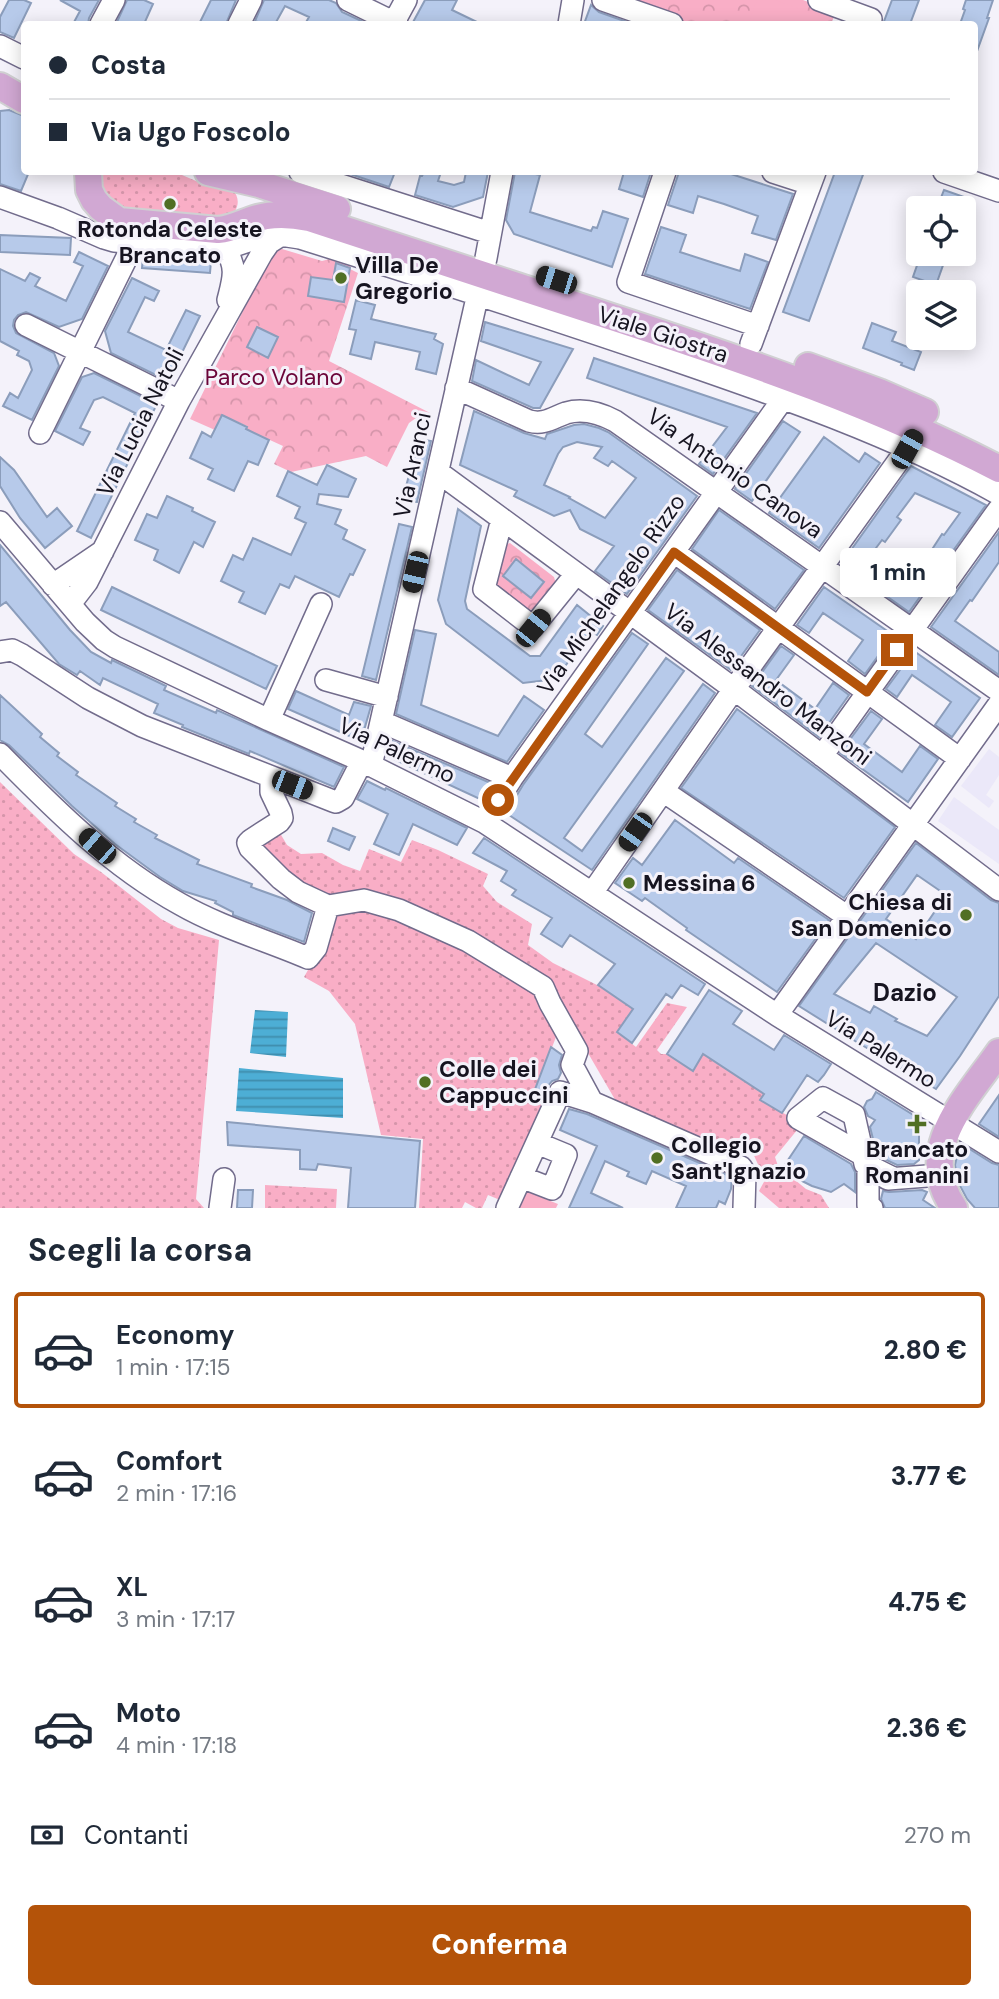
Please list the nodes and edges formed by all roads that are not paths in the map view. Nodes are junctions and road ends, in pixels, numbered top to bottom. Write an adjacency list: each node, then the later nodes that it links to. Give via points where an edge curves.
1 (114, 0): 9 (street)
2 (251, 0): 10 (street)
3 (348, 0): 11 (street)
4 (406, 0): 12 (street)
5 (573, 0): 13 (street)
6 (603, 0): 14 (street)
7 (818, 0): 8 (street)
8 (872, 14)
9 (103, 21)
10 (240, 21)
11 (389, 21)
12 (396, 21)
13 (570, 21)
14 (663, 21)
15 (0, 46): 16 (street)
16 (21, 56)
17 (0, 69): 18 (main road)
18 (21, 80)
19 (0, 86): 20 (main road)
20 (21, 98)
21 (88, 175): 32 (main road, via 89,190 101,208)
22 (220, 175): 29 (main road, Viale Giostra)
23 (314, 175): 35 (street)
24 (501, 175): 35 (street, Via Aranci)
25 (664, 175): 38 (street, via 628,282)
26 (792, 175): 28 (street)
27 (953, 175): 30 (street)
28 (812, 178): 38 (street)
29 (240, 180): 34 (main road, via 250,204); 35 (main road, Viale Giostra)
30 (999, 191)
31 (0, 197): 32 (street, via 104,238)
32 (148, 236): 34 (main road, Viale Giostra, via 218,230); 39 (street)
33 (279, 236): 34 (street); 35 (street, Viale Giostra); 36 (street, via 262,253)
34 (231, 237): 35 (main road, Viale Giostra, via 263,217 296,215); 36 (street, via 235,276)
35 (484, 265): 38 (main road, Viale Giostra); 40 (street, Via Aranci); 41 (street, Viale Giostra, via 648,351); 44 (main road, Viale Giostra, via 871,408)
36 (223, 319): 42 (street, Via Lucia Natoli)
37 (26, 325): 39 (street)
38 (755, 335): 45 (main road, Viale Giostra)
39 (80, 352): 42 (street); 43 (street)
40 (456, 388): 47 (street, Via Aranci); 48 (street, Via Antonio Canova, via 537,423 580,411 603,415)
41 (783, 399): 44 (street, Viale Giostra); 48 (street, Via Michelangelo Rizzo)
42 (179, 401): 53 (street, Via Lucia Natoli)
43 (40, 433)
44 (912, 439): 46 (main road, Viale Giostra); 49 (street, Viale Giostra); 55 (street)
45 (999, 449)
46 (999, 469)
47 (438, 472): 51 (street, Via Alessandro Manzoni); 68 (street, Via Aranci)
48 (716, 492): 54 (street, Via Michelangelo Rizzo); 55 (street, Via Antonio Canova)
49 (999, 494)
50 (999, 509): 62 (street)
51 (502, 519): 56 (street, Via Alessandro Manzoni); 56 (street, via 484,589 533,628)
52 (0, 522): 57 (street, Via Palermo)
53 (104, 549): 57 (street); 58 (street, Via Lucia Natoli)
54 (674, 552): 60 (street, Via Michelangelo Rizzo); 61 (street)
55 (822, 567): 61 (street); 62 (street, Via Antonio Canova)
56 (576, 573): 60 (street, Via Alessandro Manzoni)
57 (53, 585): 58 (street, Via Palermo)
58 (70, 604): 70 (street, Via Palermo, via 115,647)
59 (321, 604): 70 (street)
60 (631, 613): 65 (street, Via Alessandro Manzoni); 77 (street, Via Michelangelo Rizzo)
61 (778, 628): 65 (street); 67 (street)
62 (912, 630): 66 (street, Via Antonio Canova); 67 (street)
63 (0, 652): 76 (street, via 12,650 22,655 142,726)
64 (326, 680): 68 (street)
65 (734, 689): 73 (street, Via Alessandro Manzoni); 78 (street)
66 (999, 691)
67 (867, 692): 73 (street); 74 (street)
68 (387, 698): 71 (street, Via Aranci)
69 (999, 704): 74 (street)
70 (269, 720): 75 (street, Via Palermo)
71 (382, 722): 75 (street, Via Aranci); 77 (street)
72 (0, 754): 83 (street, via 116,863 182,906 308,958 316,948)
73 (822, 756): 80 (street, Via Alessandro Manzoni)
74 (960, 759): 80 (street)
75 (367, 764): 76 (street, Via Aranci, via 337,802); 79 (street, Via Palermo)
76 (271, 777): 83 (street, via 271,792 282,818 251,840 250,848 298,892)
77 (512, 778): 79 (street, Via Michelangelo Rizzo)
78 (663, 791): 82 (street); 84 (street)
79 (484, 822): 82 (street, Via Palermo)
80 (913, 826): 81 (street, Via Alessandro Manzoni); 84 (street)
81 (999, 890)
82 (592, 893): 85 (street, Via Palermo)
83 (328, 906): 87 (street, via 364,900 399,910 468,942 543,987 577,1051 572,1065)
84 (848, 917): 85 (street)
85 (777, 1015): 88 (street, Via Palermo)
86 (999, 1052): 88 (main road)
87 (592, 1102): 90 (street, via 560,1092); 93 (street, via 741,1167)
88 (950, 1123): 91 (street, Via Palermo); 94 (main road, via 942,1140)
89 (805, 1132): 92 (street)
90 (537, 1143): 95 (street); 95 (street, via 566,1155 552,1189)
91 (999, 1152)
92 (865, 1162): 94 (street, via 888,1179); 101 (street, via 868,1205)
93 (745, 1173): 99 (street); 100 (street)
94 (940, 1175): 102 (main road)
95 (521, 1177): 98 (street)
96 (224, 1179): 97 (street)
97 (220, 1208)
98 (506, 1208)
99 (729, 1208)
100 (744, 1208)
101 (873, 1208)
102 (954, 1208)

